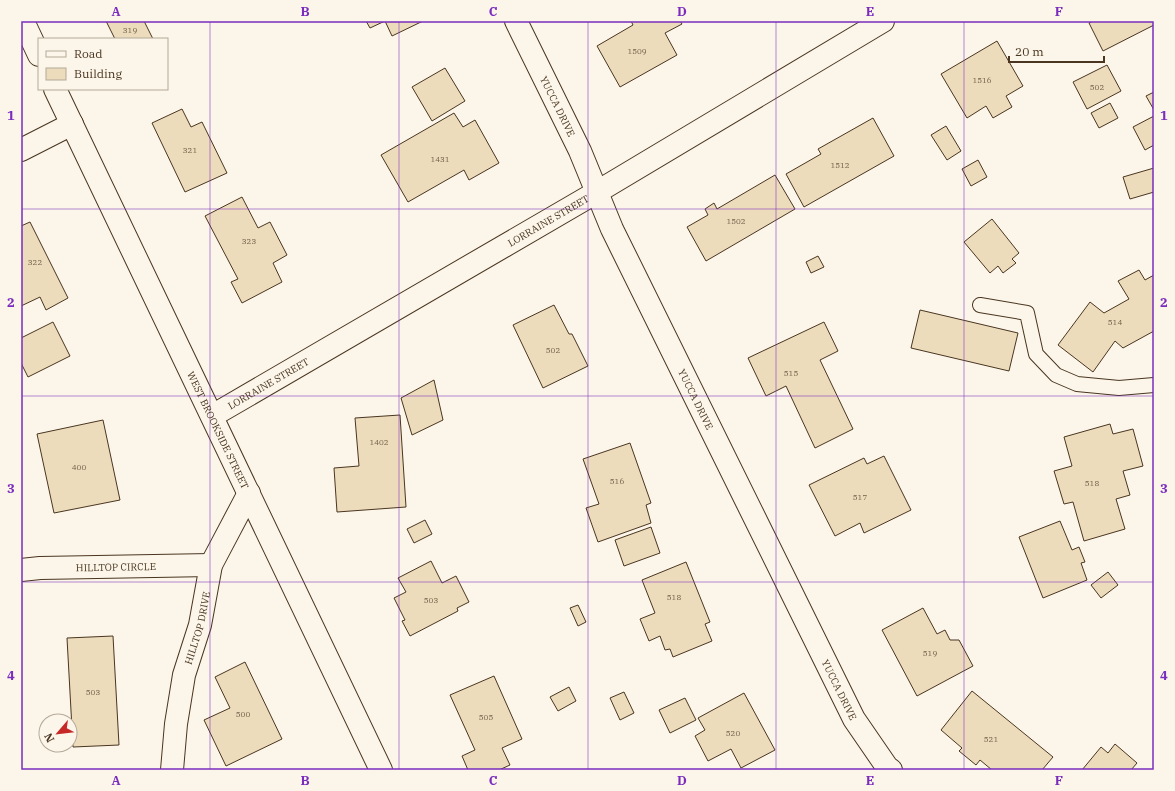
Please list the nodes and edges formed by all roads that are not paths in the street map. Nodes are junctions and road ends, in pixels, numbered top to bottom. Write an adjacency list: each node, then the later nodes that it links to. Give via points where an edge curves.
1 (23, 21): 4 (street)
2 (516, 21): 8 (street, YUCCA DRIVE, via 580,151)
3 (883, 21): 8 (street, LORRAINE STREET)
4 (38, 53)
5 (56, 90): 6 (street, WEST BROOKSIDE STREET)
6 (72, 124): 7 (street); 11 (street, WEST BROOKSIDE STREET)
7 (21, 150)
8 (597, 192): 11 (street, LORRAINE STREET); 17 (street, YUCCA DRIVE, via 612,230 854,719)
9 (980, 305): 10 (lane, via 1027,314 1036,354 1056,375 1077,384 1119,388)
10 (1154, 385)
11 (212, 416): 12 (street, WEST BROOKSIDE STREET)
12 (248, 493): 13 (street, HILLTOP DRIVE); 16 (street, WEST BROOKSIDE STREET)
13 (211, 565): 14 (street, HILLTOP CIRCLE); 15 (street, HILLTOP DRIVE, via 200,625 184,674)
14 (21, 570)
15 (172, 770)
16 (381, 770)
17 (891, 770)

